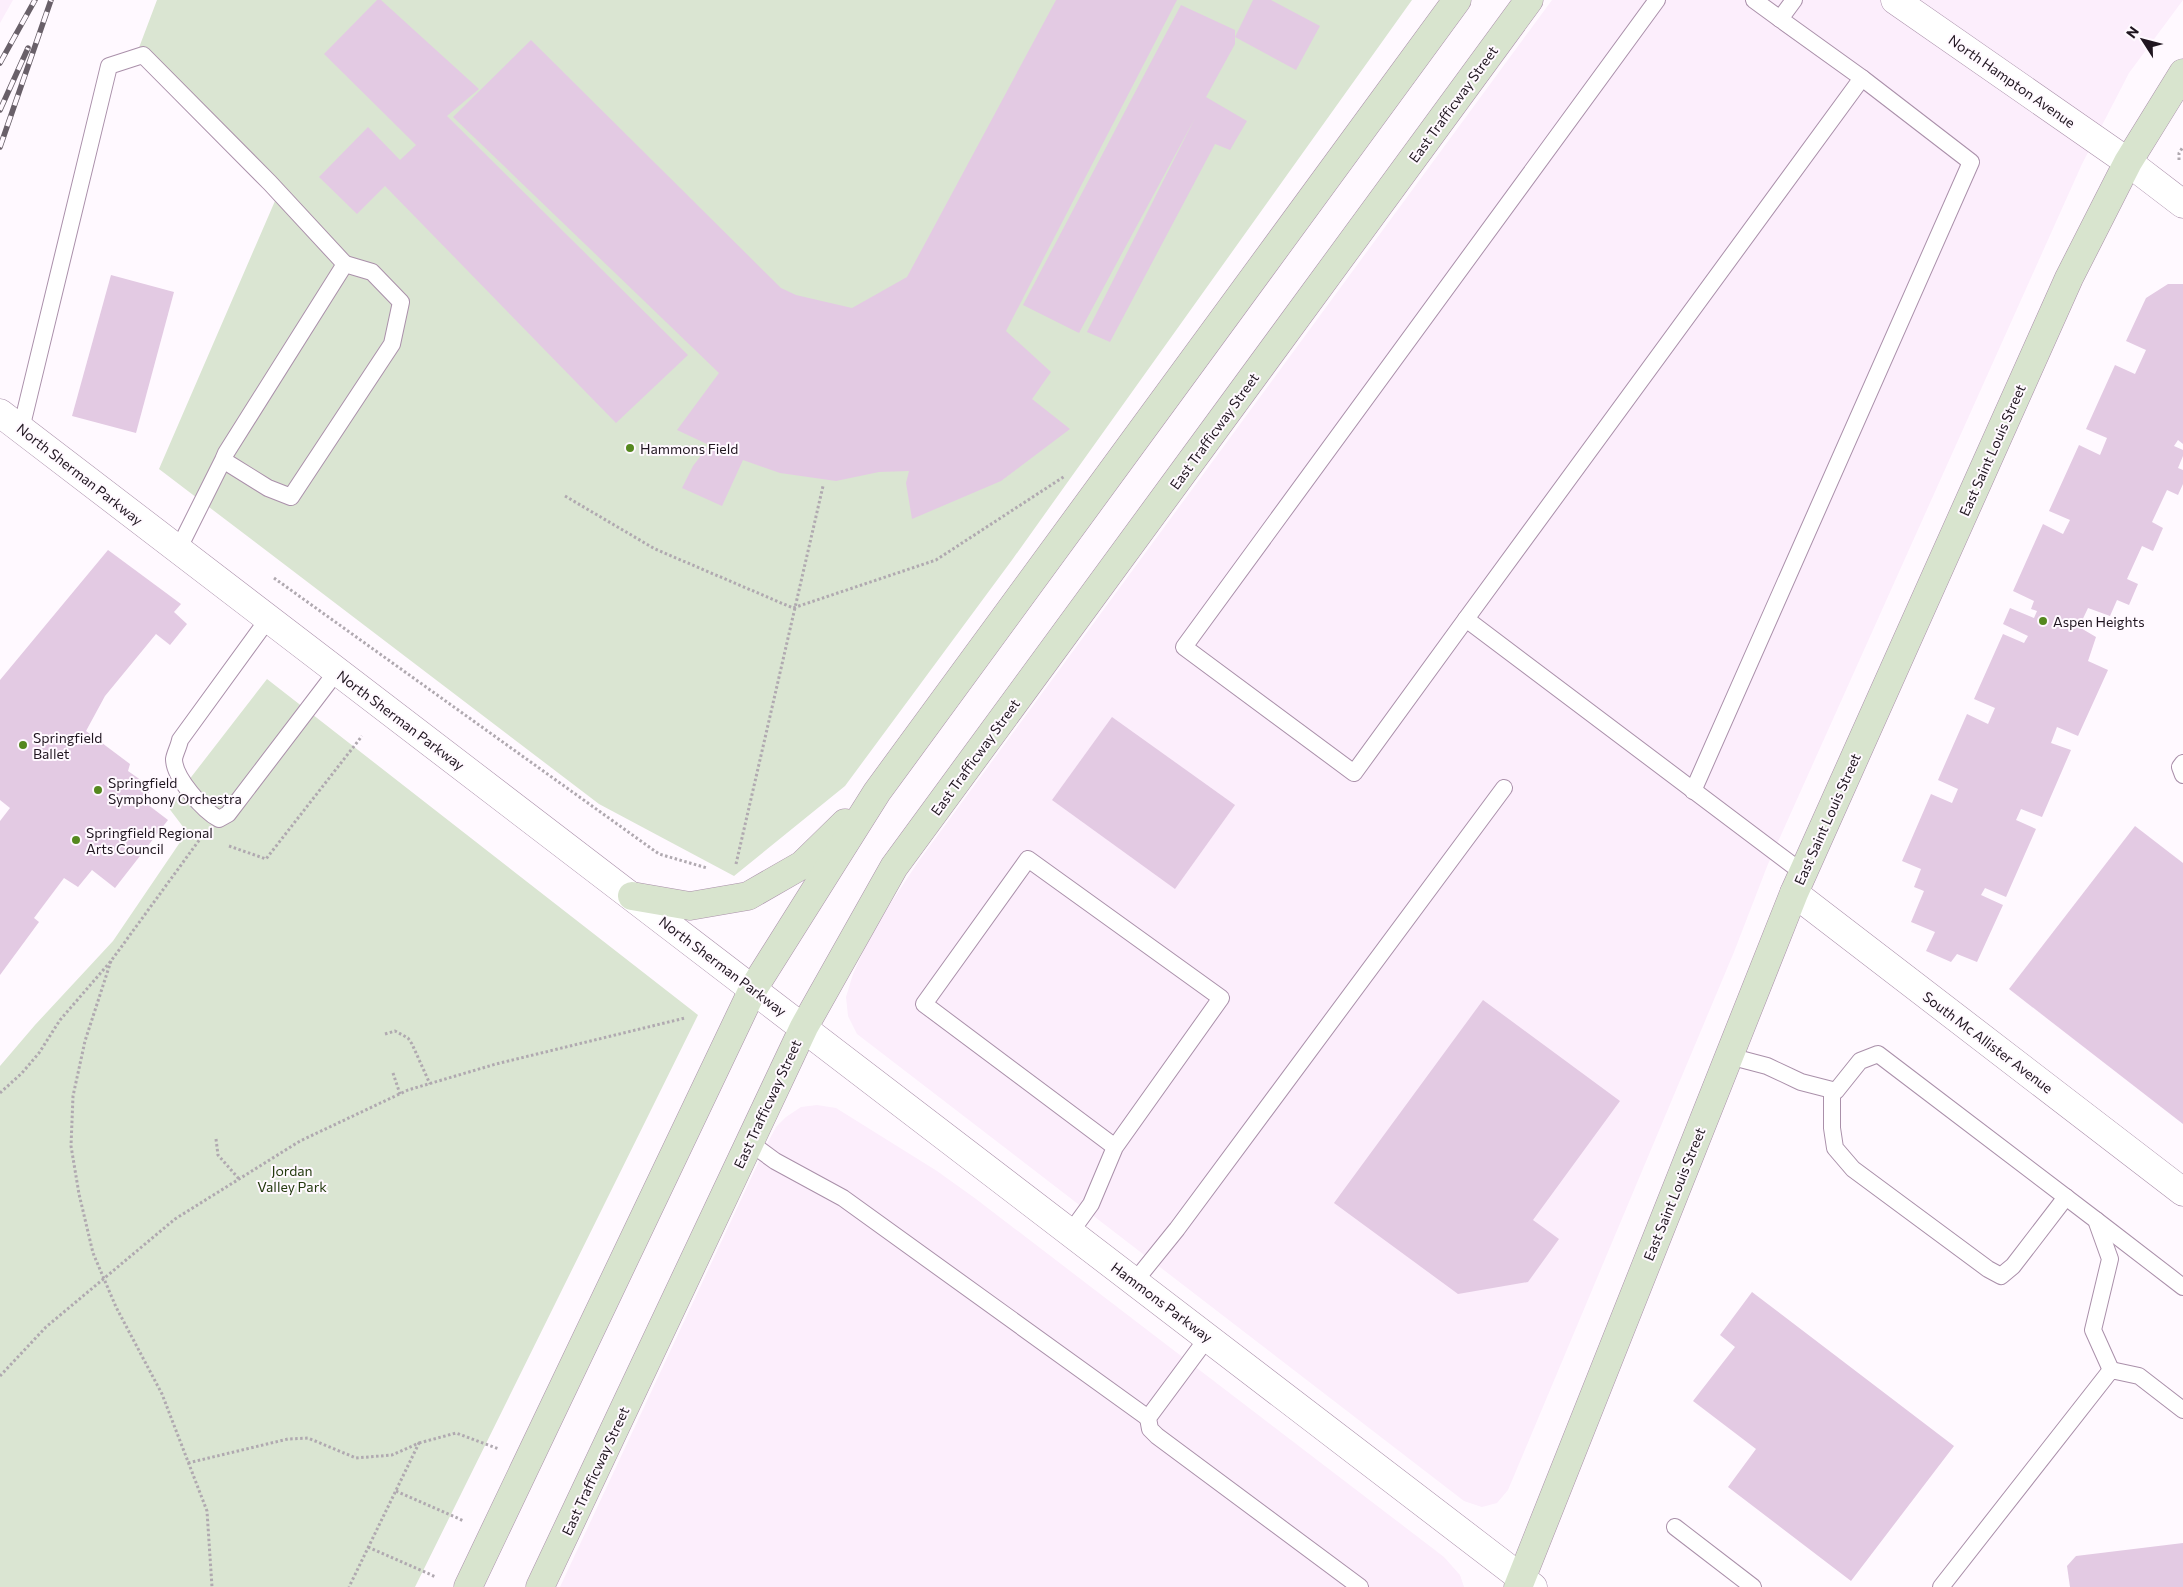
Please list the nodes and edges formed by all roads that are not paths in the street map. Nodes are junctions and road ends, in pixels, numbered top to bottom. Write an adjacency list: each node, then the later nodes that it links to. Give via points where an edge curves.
1 (1457, 0): 24 (main road)
2 (1529, 0): 28 (main road, East Trafficway Street, via 894,867)
3 (1657, 0): 18 (lane, via 1184,648 1354,773)
4 (1754, 0): 7 (lane)
5 (1794, 0): 7 (lane)
6 (1895, 0): 10 (street, North Hampton Avenue)
7 (1780, 19): 9 (lane)
8 (2183, 74): 10 (main road, East Saint Louis Street)
9 (1862, 78): 18 (lane); 23 (lane, via 1971,162)
10 (2128, 162): 11 (street, North Hampton Avenue); 25 (main road, East Saint Louis Street, via 2069,278)
11 (2183, 204)
12 (345, 264): 14 (lane, via 143,55 109,66); 15 (lane); 15 (lane, via 372,272 401,302 392,344 291,497 268,488)
13 (0, 412): 14 (street, North Sherman Parkway)
14 (21, 429): 16 (street, North Sherman Parkway)
15 (222, 460): 16 (lane)
16 (178, 550): 17 (street, North Sherman Parkway)
17 (268, 619): 19 (street, North Sherman Parkway); 19 (lane, via 180,740 176,753 174,760 183,783 209,814 219,819 228,814)
18 (1466, 620): 23 (lane)
19 (337, 671): 26 (street, North Sherman Parkway)
20 (2183, 763): 21 (lane, via 2180,766)
21 (2183, 775)
22 (1504, 788): 37 (lane, via 1177,1230)
23 (1693, 791): 25 (lane)
24 (877, 792): 26 (main road, via 802,865 748,896 690,906); 27 (main road)
25 (1798, 883): 29 (main road, East Saint Louis Street); 33 (street, South Mc Allister Avenue)
26 (632, 896): 27 (street, North Sherman Parkway)
27 (753, 989): 28 (street, North Sherman Parkway); 45 (main road)
28 (804, 1026): 31 (main road, East Trafficway Street); 36 (street, Hammons Parkway)
29 (1729, 1056): 30 (lane); 44 (main road, East Saint Louis Street)
30 (1832, 1090): 34 (lane, via 1836,1091 1860,1061 1878,1054); 34 (lane, via 1835,1148 1853,1169 2001,1276 2013,1266)
31 (749, 1142): 42 (lane, via 843,1198); 46 (main road, East Trafficway Street)
32 (1115, 1147): 32 (lane, via 1221,998 1028,858 924,1004); 36 (lane, via 1091,1204)
33 (2183, 1192)
34 (2066, 1198): 35 (lane)
35 (2096, 1220): 38 (lane); 40 (lane, via 2110,1259 2092,1330)
36 (1070, 1233): 37 (street, Hammons Parkway)
37 (1135, 1281): 39 (street, Hammons Parkway)
38 (2183, 1287)
39 (1208, 1337): 42 (lane); 44 (street, Hammons Parkway)
40 (2111, 1370): 41 (lane, via 2139,1376); 49 (lane)
41 (2183, 1410)
42 (1148, 1418): 47 (lane, via 1150,1429 1157,1436)
43 (1674, 1527): 48 (lane)
44 (1524, 1584)
45 (468, 1587)
46 (540, 1587)
47 (1360, 1587)
48 (1753, 1587)
49 (1941, 1587)

